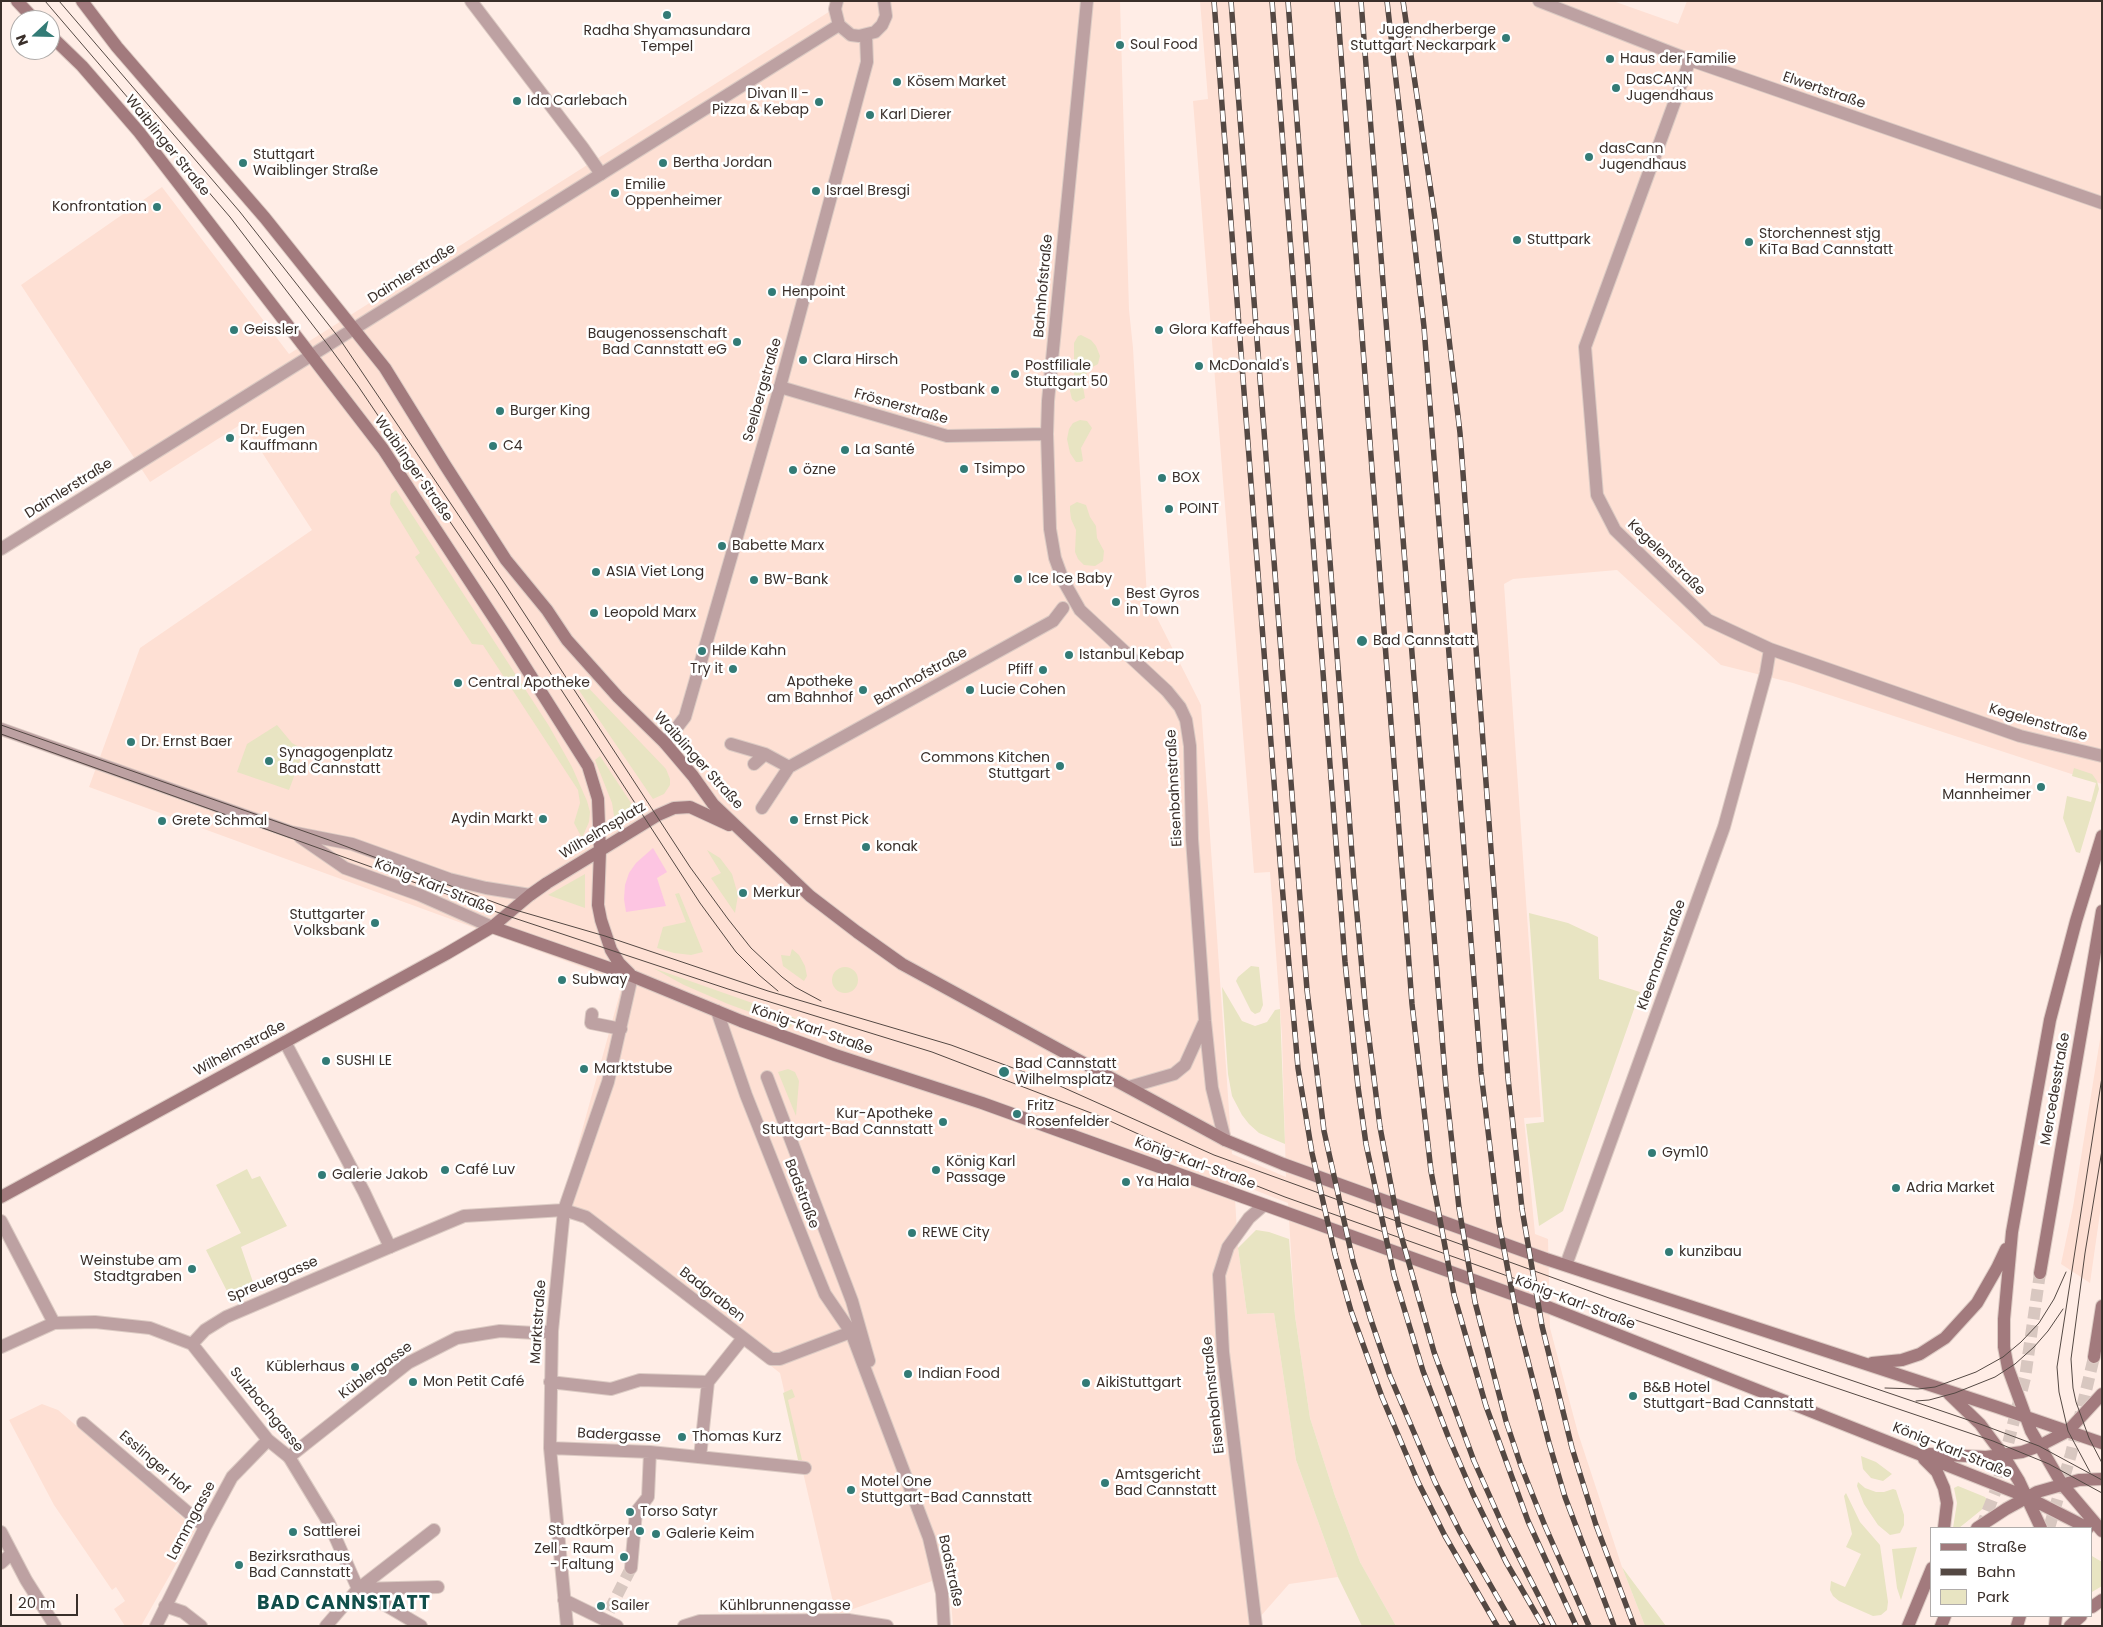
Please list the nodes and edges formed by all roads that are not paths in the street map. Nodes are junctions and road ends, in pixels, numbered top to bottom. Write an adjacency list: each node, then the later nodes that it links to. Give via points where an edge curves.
1 (82, 1): 13 (main road, Waiblinger Straße, via 117,47 265,218)
2 (470, 1): 11 (street)
3 (837, 1): 7 (street, via 835,9)
4 (884, 1): 8 (street, via 886,16 882,25)
5 (1087, 1): 16 (street, Bahnhofstraße)
6 (1540, 1): 10 (street, Elwertstraße)
7 (839, 25): 8 (street, via 851,35); 11 (street, Daimlerstraße)
8 (866, 36): 15 (street, Seelbergstraße, via 867,62)
9 (60, 45): 14 (main road, Waiblinger Straße, via 139,132)
10 (1690, 60): 12 (street, Elwertstraße); 19 (street, Kegelenstraße, via 1585,347 1597,495 1615,530 1708,620)
11 (600, 174): 13 (street, Daimlerstraße)
12 (2102, 203)
13 (354, 328): 14 (street, Daimlerstraße); 21 (main road, Waiblinger Straße, via 390,375 506,560 567,640)
14 (312, 355): 17 (street, Daimlerstraße); 29 (main road, Waiblinger Straße, via 383,449 426,513 588,766 598,799)
15 (780, 387): 16 (street, Frösnerstraße, via 947,436); 21 (street, Seelbergstraße, via 685,717)
16 (1047, 434): 18 (street, Bahnhofstraße, via 1052,538)
17 (1, 549)
18 (1068, 603): 24 (street, Bahnhofstraße, via 1053,621); 36 (street, Eisenbahnstraße, via 1080,610 1167,692 1186,720)
19 (1770, 649): 23 (street, Kegelenstraße, via 2020,736); 48 (street, Kleemannstraße, via 1724,827)
20 (1, 729): 27 (street, König-Karl-Straße)
21 (665, 743): 26 (main road, Waiblinger Straße, via 713,804)
22 (731, 744): 24 (street, via 758,759)
23 (2102, 756)
24 (789, 768): 25 (street, Bahnhofstraße)
25 (762, 808)
26 (741, 830): 29 (main road, Wilhelmsplatz, via 690,807 674,808); 40 (main road, via 810,896 902,964)
27 (291, 832): 30 (street, König-Karl-Straße, via 352,844 449,879); 32 (street, König-Karl-Straße, via 345,868 420,895)
28 (2102, 836): 46 (main road, via 2050,1020)
29 (600, 851): 30 (main road, Wilhelmsplatz); 33 (main road, Waiblinger Straße, via 600,920 611,950)
30 (530, 895): 32 (main road, Wilhelmsplatz)
31 (2102, 911): 49 (main road, Mercedesstraße)
32 (492, 927): 33 (main road, König-Karl-Straße); 38 (main road, Wilhelmstraße)
33 (632, 976): 34 (main road, König-Karl-Straße); 37 (street, Marktstraße)
34 (717, 1011): 43 (main road, König-Karl-Straße, via 835,1055 982,1102 1188,1175); 53 (street, Badstraße, via 821,1286)
35 (589, 1017): 37 (street)
36 (1205, 1021): 40 (street, Eisenbahnstraße, via 1185,1065 1174,1074); 41 (street, Eisenbahnstraße, via 1212,1088)
37 (621, 1029): 44 (street, Marktstraße, via 608,1082)
38 (285, 1042): 42 (main road, Wilhelmstraße); 47 (street)
39 (767, 1077): 61 (street, Badstraße, via 852,1301 868,1356)
40 (1129, 1087): 41 (main road)
41 (1225, 1140): 48 (main road, via 1283,1164)
42 (1, 1197)
43 (1264, 1205): 72 (main road, König-Karl-Straße, via 1548,1307); 109 (street, Eisenbahnstraße, via 1249,1218 1228,1247 1219,1276 1223,1352)
44 (564, 1210): 47 (street, Spreuergasse, via 464,1216); 52 (street, Marktstraße); 54 (street, Badgraben, via 586,1217)
45 (1, 1221): 51 (street)
46 (2012, 1232): 58 (main road, via 1986,1289 1945,1338 1928,1350 1902,1360); 64 (main road, via 2004,1347)
47 (390, 1247): 55 (street, Spreuergasse, via 226,1317 205,1330)
48 (1566, 1265): 58 (main road)
49 (2040, 1273)
50 (2102, 1306): 57 (main road)
51 (54, 1323): 55 (street, via 95,1322 150,1328); 56 (street)
52 (552, 1331): 59 (street, Marktstraße); 77 (street, Küblergasse, via 500,1331 457,1338 408,1363)
53 (851, 1332): 54 (street, Badgraben, via 780,1359 771,1359); 61 (street, Badstraße)
54 (744, 1338): 60 (street)
55 (192, 1344): 67 (street, Sulzbachgasse)
56 (1, 1347)
57 (2094, 1356)
58 (1860, 1362): 62 (main road)
59 (550, 1382): 60 (street, via 611,1389 640,1380); 71 (street, Marktstraße)
60 (708, 1382): 75 (street)
61 (870, 1383): 108 (street, Badstraße, via 929,1538 939,1574)
62 (1940, 1388): 64 (main road); 68 (main road, via 1959,1402)
63 (2102, 1394): 66 (main road)
64 (2024, 1416): 66 (main road); 70 (main road)
65 (83, 1423): 82 (street, Esslinger Hof)
66 (2068, 1431): 69 (main road); 70 (main road)
67 (268, 1440): 77 (street, Sulzbachgasse); 82 (street, Lammgasse, via 232,1477)
68 (1993, 1441): 74 (main road); 76 (main road, via 1992,1450)
69 (2097, 1441)
70 (2039, 1446): 74 (main road); 80 (main road)
71 (550, 1448): 73 (street, Badergasse); 96 (street, Marktstraße)
72 (1907, 1449): 76 (main road, via 1938,1455); 81 (main road, König-Karl-Straße); 83 (main road, via 1931,1464 1941,1480 1947,1503)
73 (650, 1452): 75 (street, Badergasse); 92 (street, via 648,1497 636,1512)
74 (2003, 1455): 76 (main road); 81 (main road)
75 (700, 1457): 78 (street, Badergasse)
76 (1986, 1457)
77 (289, 1458): 95 (street, Sulzbachgasse, via 329,1523)
78 (805, 1468)
79 (2102, 1479): 80 (main road)
80 (2062, 1484): 81 (main road); 89 (main road)
81 (2027, 1497): 84 (main road); 85 (main road); 86 (main road, König-Karl-Straße)
82 (205, 1527): 97 (street, Lammgasse)
83 (1944, 1527)
84 (1979, 1527)
85 (2041, 1527)
86 (2086, 1527)
87 (434, 1530): 95 (street)
88 (1, 1532): 90 (street)
89 (2102, 1532)
90 (11, 1554): 91 (street); 99 (street)
91 (1, 1563)
92 (631, 1568)
93 (1928, 1584): 110 (main road)
94 (438, 1587): 95 (street)
95 (358, 1589): 102 (street); 103 (street)
96 (564, 1600): 104 (street, Marktstraße); 105 (street, via 607,1616)
97 (165, 1606): 100 (street, Lammgasse); 101 (street, via 183,1612)
98 (2080, 1617): 111 (main road)
99 (55, 1626)
100 (156, 1626)
101 (201, 1626)
102 (326, 1626)
103 (421, 1626)
104 (567, 1626)
105 (617, 1626)
106 (684, 1626): 107 (street, Kühlbrunnengasse, via 700,1621 848,1620)
107 (887, 1626)
108 (944, 1626)
109 (1256, 1626)
110 (1908, 1626)
111 (2070, 1626)

